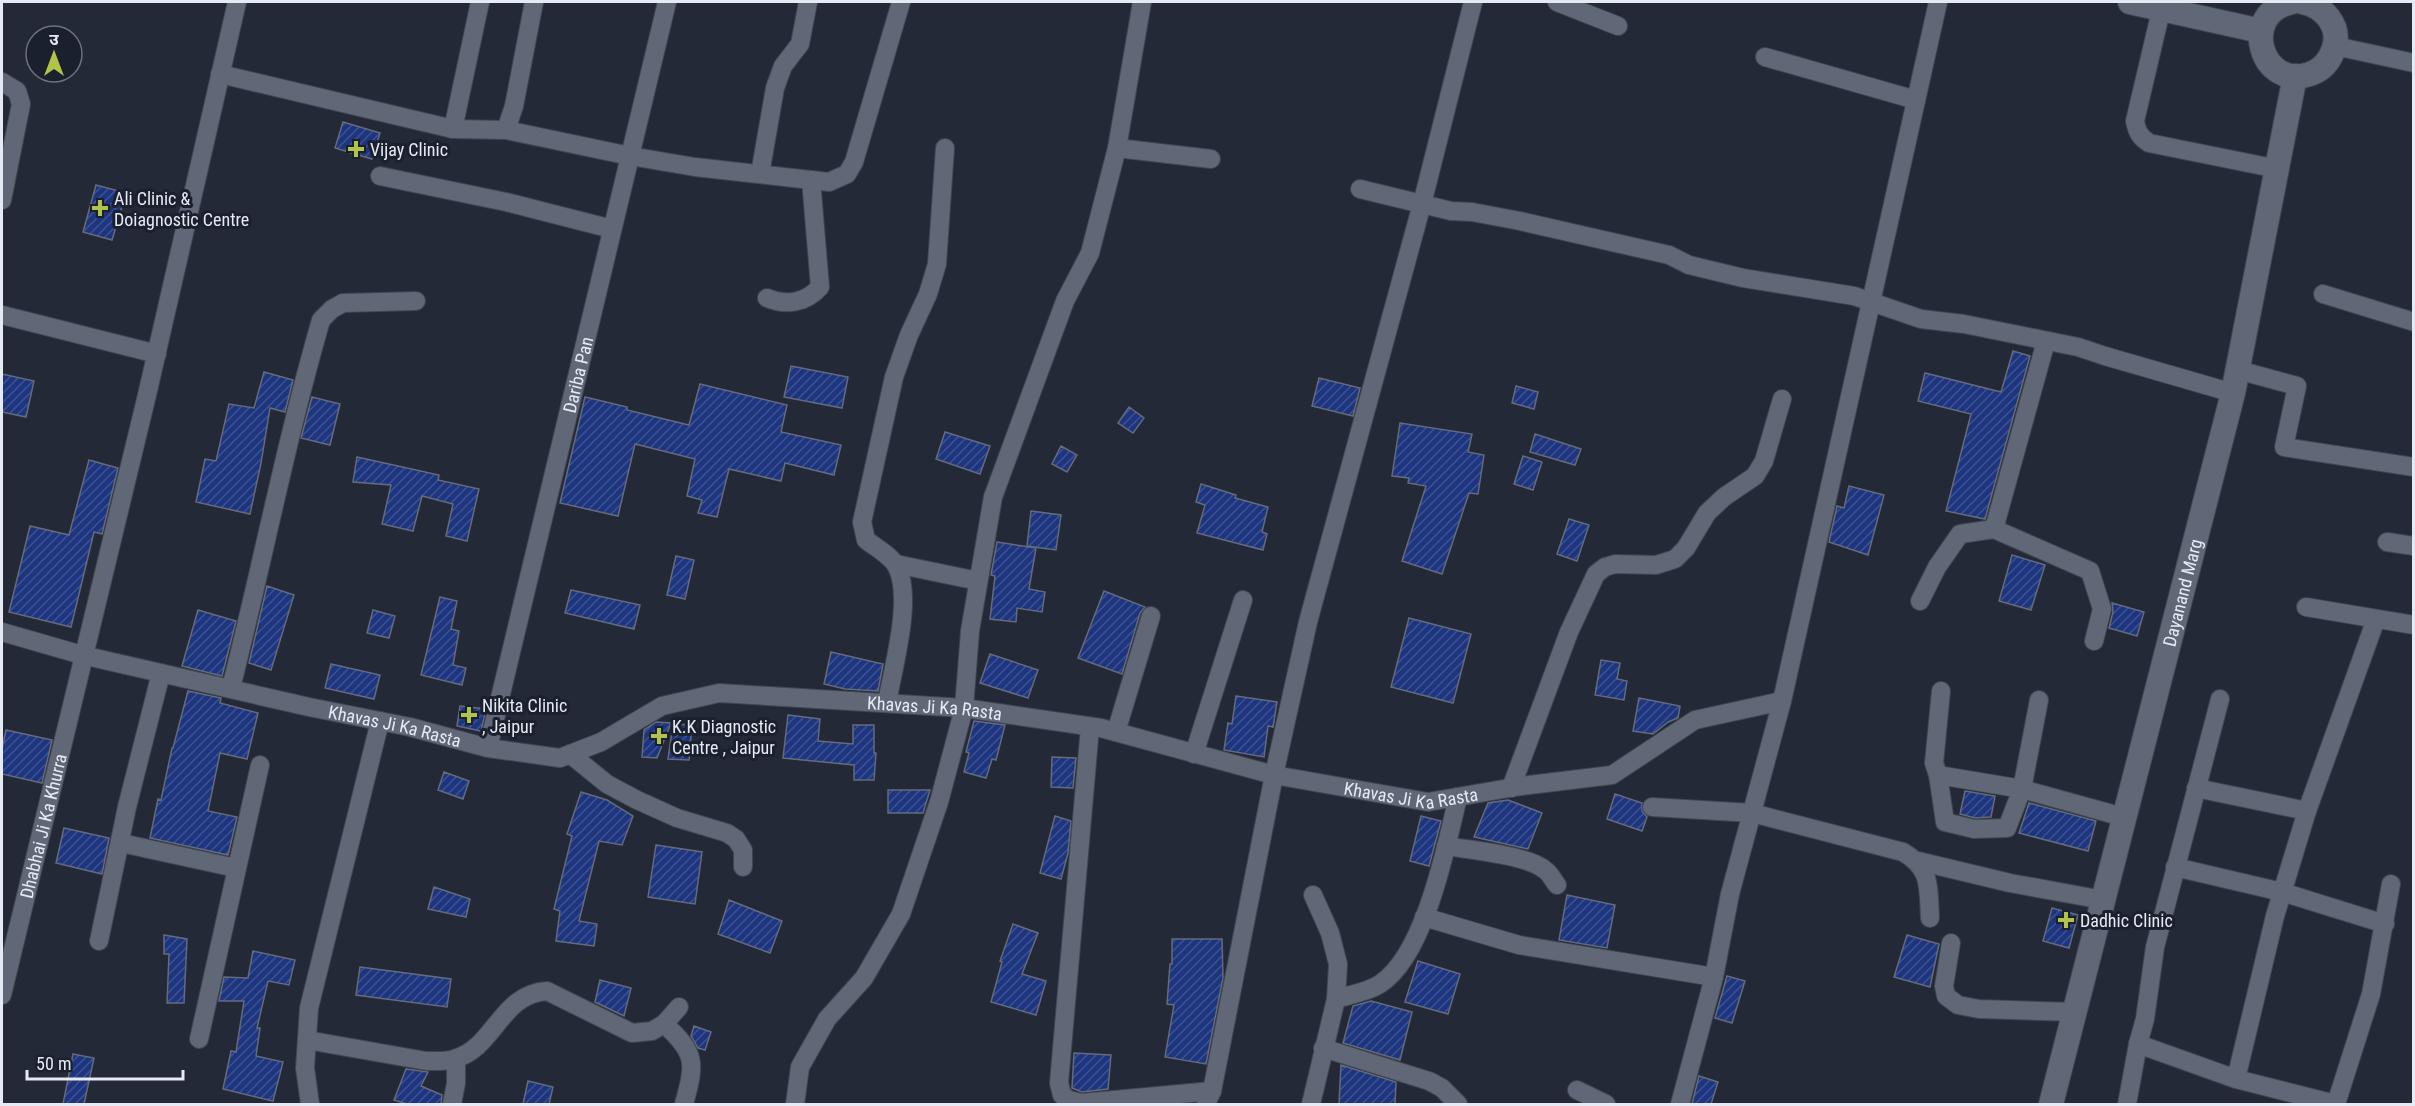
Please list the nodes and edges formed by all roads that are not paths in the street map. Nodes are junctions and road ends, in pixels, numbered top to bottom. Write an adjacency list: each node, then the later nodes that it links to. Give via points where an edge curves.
1 (237, 2): 19 (street, Dhabhai Ji Ka Khurra)
2 (480, 2): 23 (street)
3 (534, 2): 24 (street)
4 (667, 2): 27 (street, Dariba Pan)
5 (808, 2): 30 (street, via 800,44 783,66 775,88)
6 (901, 2): 32 (street, via 854,162 846,174 829,182)
7 (1142, 2): 26 (street)
8 (1473, 2): 35 (street)
9 (1557, 2): 14 (street)
10 (1938, 2): 22 (street)
11 (2130, 2): 13 (street)
12 (2304, 2): 15 (street, via 2279,6 2264,21); 16 (street, via 2328,15 2336,35)
13 (2162, 5): 15 (street); 29 (street, via 2136,130 2149,143)
14 (1618, 26)
15 (2261, 31): 20 (street, via 2260,42 2268,62)
16 (2335, 46): 18 (street); 20 (street, via 2325,65)
17 (1765, 57): 22 (street)
18 (2414, 63)
19 (220, 74): 23 (street); 44 (street, Dhabhai Ji Ka Khurra)
20 (2295, 76): 29 (street, Dayanand Marg)
21 (2, 82): 34 (street, via 17,91 21,105)
22 (1916, 100): 40 (street)
23 (453, 129): 24 (street)
24 (506, 130): 27 (street)
25 (945, 148): 51 (street, via 937,264 894,377 862,522 866,540)
26 (1117, 148): 28 (street); 52 (street, via 1090,253 1065,301 993,497)
27 (630, 156): 30 (street); 36 (street, Dariba Pan)
28 (1211, 159)
29 (2278, 169): 45 (street, Dayanand Marg)
30 (760, 174): 32 (street)
31 (380, 176): 36 (street)
32 (811, 180): 38 (street, via 820,287 798,301 785,303)
33 (1360, 189): 35 (street)
34 (2, 200)
35 (1422, 204): 40 (street, via 1520,221 1669,255 1689,266); 77 (street, via 1308,622)
36 (612, 229): 73 (street, Dariba Pan)
37 (2323, 294): 42 (street)
38 (767, 298)
39 (416, 301): 63 (street, via 343,303 321,320)
40 (1871, 302): 43 (street, via 1921,319); 67 (street)
41 (2, 315): 44 (street)
42 (2414, 322)
43 (2046, 341): 45 (street); 48 (street)
44 (157, 354): 61 (street, Dhabhai Ji Ka Khurra)
45 (2236, 381): 47 (street, via 2297,386 2284,447); 86 (street, Dayanand Marg)
46 (1782, 399): 79 (street, via 1764,461 1755,476 1707,513 1675,559 1656,565 1615,564 1596,574 1569,632)
47 (2414, 467)
48 (1994, 529): 54 (street, via 1960,534); 60 (street, via 2090,570 2102,609)
49 (2387, 542): 50 (street)
50 (2414, 546)
51 (897, 564): 52 (street); 68 (street, via 904,586 904,603)
52 (978, 581): 69 (street)
53 (1244, 600): 75 (street)
54 (1920, 601)
55 (2306, 607): 57 (street)
56 (1151, 616): 72 (street)
57 (2376, 619): 58 (street); 84 (street)
58 (2414, 625)
59 (2, 632): 61 (street, Khavas Ji Ka Rasta)
60 (2094, 641)
61 (82, 655): 62 (street, Khavas Ji Ka Rasta); 104 (street, Dhabhai Ji Ka Khurra)
62 (161, 673): 63 (street, Khavas Ji Ka Rasta); 87 (street)
63 (231, 687): 70 (street, Khavas Ji Ka Rasta)
64 (1941, 691): 78 (street, via 1934,763)
65 (2220, 699): 80 (street)
66 (2039, 700): 81 (street)
67 (1782, 701): 79 (street, Khavas Ji Ka Rasta, via 1695,720 1612,775); 85 (street)
68 (886, 703): 69 (street, Khavas Ji Ka Rasta); 74 (street, Khavas Ji Ka Rasta, via 719,693 662,705 601,742)
69 (963, 708): 71 (street, Khavas Ji Ka Rasta); 121 (street, via 939,802 900,914 864,978 827,1019 800,1067)
70 (380, 722): 73 (street, Khavas Ji Ka Rasta); 110 (street, via 309,1008)
71 (1090, 727): 72 (street, Khavas Ji Ka Rasta); 116 (street)
72 (1116, 732): 75 (street, Khavas Ji Ka Rasta)
73 (488, 748): 74 (street, Khavas Ji Ka Rasta, via 560,758)
74 (570, 754): 90 (street, via 607,784 637,800 677,818 727,833 743,850)
75 (1194, 754): 77 (street, Khavas Ji Ka Rasta)
76 (260, 765): 92 (street)
77 (1274, 775): 82 (street, Khavas Ji Ka Rasta, via 1428,802); 117 (street)
78 (1938, 775): 81 (street); 81 (street, via 1945,822 1974,830 2007,828)
79 (1511, 788): 82 (street, Khavas Ji Ka Rasta)
80 (2196, 788): 84 (street); 91 (street)
81 (2022, 789): 86 (street)
82 (1458, 797): 88 (street)
83 (1652, 807): 85 (street)
84 (2307, 812): 95 (street)
85 (1752, 813): 89 (street, via 1903,852); 103 (street, via 1730,894)
86 (2123, 817): 97 (street, Dayanand Marg)
87 (121, 843): 92 (street); 101 (street)
88 (1446, 846): 94 (street, via 1534,864 1546,870); 98 (street)
89 (1918, 861): 97 (street); 99 (street, via 1927,879)
90 (743, 867)
91 (2175, 867): 95 (street); 111 (street, via 2155,947)
92 (236, 868): 109 (street)
93 (2391, 884): 100 (street)
94 (1557, 885)
95 (2282, 892): 100 (street); 114 (street)
96 (1313, 895): 105 (street, via 1330,933 1338,964)
97 (2103, 900): 107 (street, Dayanand Marg)
98 (1424, 917): 103 (street, via 1519,945); 105 (street, via 1418,935 1395,970 1379,985)
99 (1930, 918)
100 (2385, 924): 128 (street, via 2371,994)
101 (99, 941)
102 (1951, 943): 107 (street, via 1944,986 1946,996 1958,1005)
103 (1714, 977): 125 (street)
104 (2, 995)
105 (1336, 999): 112 (street)
106 (679, 1007): 108 (street)
107 (2074, 1012): 126 (street, Dayanand Marg)
108 (664, 1024): 113 (street, via 652,1031 632,1033 547,992 534,992 522,997 481,1043); 120 (street, via 688,1050 692,1068)
109 (199, 1039)
110 (307, 1040): 113 (street, via 426,1061); 118 (street)
111 (2138, 1044): 114 (street); 127 (street)
112 (1323, 1048): 122 (street); 123 (street, via 1429,1081)
113 (456, 1059): 119 (street)
114 (2236, 1079): 128 (street)
115 (1577, 1090): 124 (street)
116 (1057, 1097): 117 (street, via 1062,1095 1081,1103)
117 (1209, 1097)
118 (309, 1104)
119 (452, 1104)
120 (684, 1104)
121 (795, 1104)
122 (1311, 1104)
123 (1458, 1104)
124 (1606, 1104)
125 (1680, 1104)
126 (2051, 1104)
127 (2127, 1104)
128 (2335, 1104)

